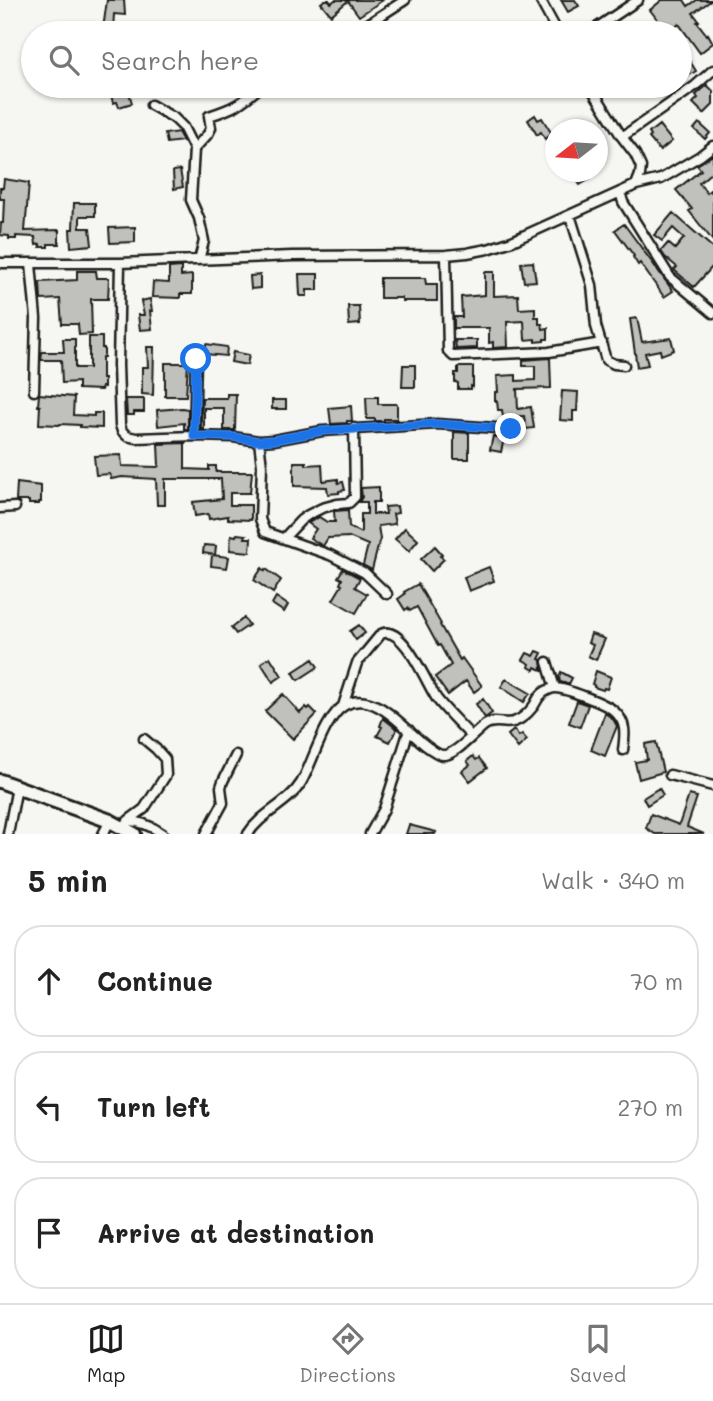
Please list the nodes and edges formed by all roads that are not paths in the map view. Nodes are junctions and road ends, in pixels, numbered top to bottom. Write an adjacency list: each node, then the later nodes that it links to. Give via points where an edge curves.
1 (405, 0): 4 (street)
2 (540, 0): 5 (street)
3 (638, 0): 6 (street)
4 (373, 21)
5 (551, 21)
6 (607, 21)
7 (713, 70): 8 (street)
8 (692, 88)
9 (248, 98): 15 (street, via 209,116 211,128)
10 (598, 98): 13 (street)
11 (678, 98): 13 (street)
12 (151, 106): 15 (street, via 183,127)
13 (622, 137): 16 (street, via 640,167)
14 (713, 146): 16 (street, via 661,179)
15 (194, 149): 20 (street, via 191,200 204,241)
16 (636, 185): 17 (street)
17 (620, 192): 18 (street); 24 (street, via 670,277)
18 (570, 215): 19 (street, via 488,249); 25 (street, via 592,285)
19 (446, 255): 20 (street); 25 (street, via 448,351 453,356 550,352)
20 (199, 260): 22 (street)
21 (0, 263): 23 (street)
22 (120, 263): 23 (street); 31 (street, via 122,432 136,438)
23 (31, 264): 28 (street, via 36,318)
24 (713, 313)
25 (602, 343): 27 (street, via 606,360)
26 (196, 359): 31 (street)
27 (624, 365)
28 (34, 391)
29 (354, 428): 30 (street, via 437,424); 32 (street); 35 (street, via 355,496 349,503 308,515)
30 (511, 429)
31 (194, 436): 32 (street)
32 (259, 441): 35 (street, via 261,526)
33 (15, 507): 34 (street)
34 (0, 508)
35 (284, 538): 36 (street, via 365,573)
36 (387, 594)
37 (547, 662): 38 (street)
38 (555, 688): 41 (street, via 542,693 517,721 490,722); 43 (street, via 612,708 626,732)
39 (343, 706): 40 (street, via 369,703); 41 (street, via 356,663 383,631 388,632 400,640 438,700); 55 (street, via 333,716 301,783)
40 (409, 730): 41 (street, via 440,755 452,753); 56 (street, via 384,808)
41 (471, 736)
42 (144, 739): 49 (street, via 165,759 166,775 144,809)
43 (622, 750)
44 (236, 755): 54 (street, via 221,787 223,803)
45 (670, 775): 47 (street)
46 (0, 781): 48 (main road)
47 (713, 786)
48 (17, 787): 49 (main road); 50 (street)
49 (119, 822): 51 (street); 52 (main road); 53 (street, via 146,825)
50 (8, 834)
51 (103, 834)
52 (134, 834)
53 (163, 834)
54 (206, 834)
55 (248, 834)
56 (370, 834)

